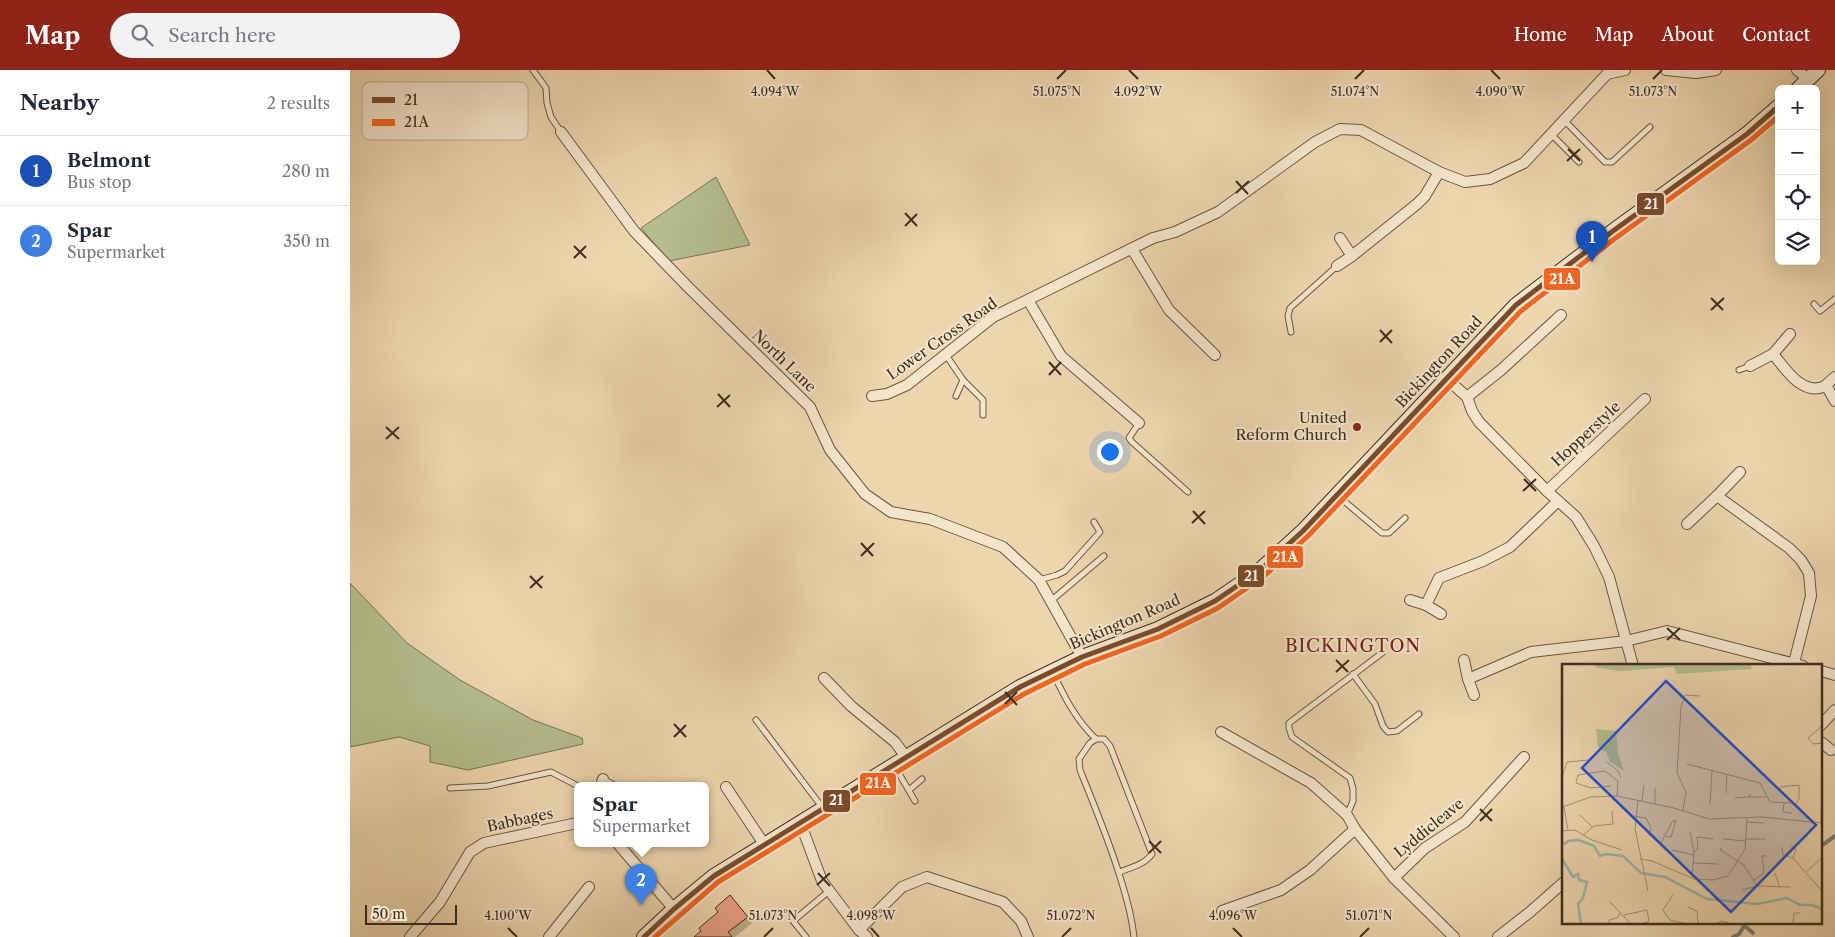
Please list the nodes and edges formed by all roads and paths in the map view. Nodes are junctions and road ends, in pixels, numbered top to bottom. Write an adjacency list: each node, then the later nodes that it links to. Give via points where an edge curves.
1 (533, 70): 10 (lane, via 546,88 551,117)
2 (1625, 70): 8 (street, Lower Cross Road, via 1607,74)
3 (1666, 70): 4 (street, via 1696,73)
4 (1716, 70)
5 (1797, 70): 6 (street)
6 (1808, 79)
7 (1775, 110): 30 (main road, Bickington Road, via 1747,134 1516,305)
8 (1564, 120): 9 (lane, via 1605,162 1612,162); 11 (street, Lower Cross Road)
9 (1650, 127)
10 (561, 132): 50 (street, North Lane, via 634,231 810,407 830,450 865,494 891,512 930,519 1003,547)
11 (1551, 134): 12 (lane); 13 (street, Lower Cross Road, via 1524,163 1490,179 1465,182)
12 (1579, 162)
13 (1439, 172): 15 (street, Lower Cross Road, via 1361,130 1340,129 1314,142 1218,212); 16 (street, via 1417,204)
14 (1340, 238): 16 (street)
15 (1132, 249): 19 (street, Lower Cross Road); 26 (street, via 1169,310)
16 (1352, 256): 17 (street)
17 (1337, 266): 22 (lane, via 1290,308)
18 (1835, 299): 20 (lane, via 1820,311)
19 (1028, 300): 25 (street, Lower Cross Road, via 993,318); 39 (street, via 1061,356)
20 (1814, 304)
21 (1561, 315): 35 (street)
22 (1291, 332)
23 (1790, 334): 24 (street)
24 (1773, 354): 27 (street); 32 (street, via 1804,386)
25 (945, 355): 31 (lane); 33 (street, Lower Cross Road, via 906,385 888,394)
26 (1215, 355)
27 (1750, 366): 28 (lane)
28 (1739, 370)
29 (1835, 377): 32 (street)
30 (1446, 378): 35 (street); 43 (main road, Bickington Road)
31 (963, 380): 34 (lane); 38 (lane, via 983,400)
32 (1826, 385): 37 (street)
33 (872, 396)
34 (956, 396)
35 (1467, 397): 41 (street, via 1479,422)
36 (1645, 398): 41 (street, Hopperstyle)
37 (1835, 401)
38 (982, 415)
39 (1139, 423): 42 (lane, via 1129,438)
40 (1740, 472): 44 (street)
41 (1547, 491): 45 (street)
42 (1188, 492)
43 (1338, 495): 46 (lane, via 1382,533 1388,534); 57 (main road, Bickington Road, via 1259,571 1214,600 1158,629)
44 (1716, 496): 48 (street); 60 (street, via 1789,548 1809,573 1812,596)
45 (1558, 501): 53 (street, via 1510,548 1439,578); 55 (street, via 1576,517 1594,546 1609,577)
46 (1405, 518)
47 (1094, 522): 50 (lane, via 1100,532 1065,571)
48 (1687, 524)
49 (1104, 556): 51 (lane)
50 (1039, 580): 51 (street, North Lane)
51 (1052, 600): 57 (street, North Lane)
52 (1410, 600): 53 (street)
53 (1426, 605): 54 (street)
54 (1441, 614)
55 (1626, 641): 59 (street); 60 (street, via 1667,631); 66 (street, via 1531,652)
56 (1382, 654): 63 (lane)
57 (1082, 657): 61 (main road, Bickington Road)
58 (1464, 660): 66 (street)
59 (1632, 664)
60 (1798, 664)
61 (1052, 672): 73 (lane, via 1083,727); 77 (main road, Bickington Road, via 1020,687)
62 (1822, 672): 64 (street)
63 (1353, 674): 69 (lane, via 1375,704 1388,732 1397,731); 85 (lane, via 1289,723 1288,728 1292,737 1350,778 1354,789 1353,802)
64 (1835, 675)
65 (824, 678): 77 (street, via 851,706 896,742)
66 (1468, 679): 67 (street)
67 (1474, 695)
68 (1835, 710): 71 (street)
69 (1419, 714)
70 (756, 720): 84 (lane)
71 (1822, 724)
72 (1221, 732): 85 (street, Lyddicleave, via 1311,783)
73 (1096, 738): 91 (lane, via 1079,759 1080,770); 91 (lane, via 1104,739 1110,746 1152,854 1137,866)
74 (1822, 743): 75 (street)
75 (1831, 750)
76 (1524, 757): 92 (street, Lyddicleave, via 1464,822 1425,848)
77 (900, 761): 82 (lane); 84 (main road, Bickington Road)
78 (922, 779): 82 (lane)
79 (574, 784): 81 (lane, via 551,772 488,786)
80 (726, 787): 89 (street)
81 (450, 788)
82 (909, 790): 83 (lane)
83 (915, 801)
84 (822, 808): 86 (main road, Bickington Road)
85 (1347, 815): 88 (street, Lyddicleave)
86 (800, 822): 89 (main road, Bickington Road); 95 (street, via 822,881)
87 (574, 824): 99 (street, Babbages, via 484,843 470,852 440,902)
88 (1355, 829): 92 (street, Lyddicleave); 97 (street, via 1310,870 1281,890)
89 (764, 844): 96 (main road, Bickington Road, via 714,876)
90 (621, 847): 96 (street)
91 (1118, 872): 104 (lane, via 1132,918)
92 (1394, 878): 105 (street, Lyddicleave)
93 (1562, 884): 106 (street)
94 (589, 887): 100 (street)
95 (829, 891): 98 (street); 102 (lane, via 793,921)
96 (674, 909): 101 (main road, Bickington Road)
97 (1222, 911)
98 (863, 934): 103 (street, via 902,887 927,877 1003,902 1022,921)
99 (410, 937)
100 (549, 937)
101 (644, 937)
102 (806, 937)
103 (1028, 937)
104 (1134, 937)
105 (1454, 937)
106 (1498, 937)

